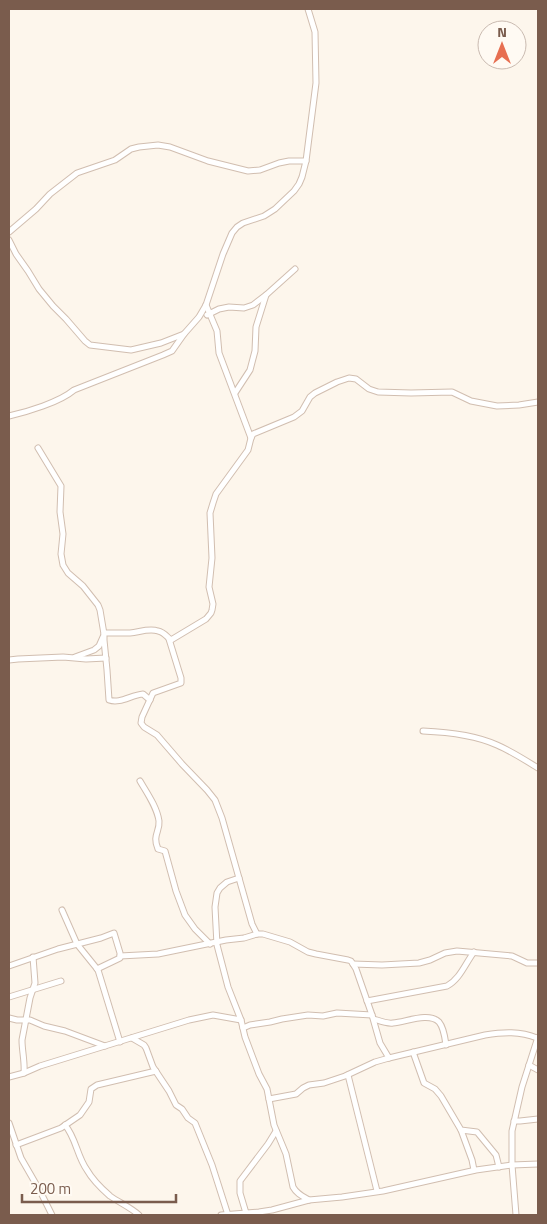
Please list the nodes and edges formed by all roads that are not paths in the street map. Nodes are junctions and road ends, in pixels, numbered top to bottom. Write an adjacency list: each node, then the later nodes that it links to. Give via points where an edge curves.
1 (308, 9): 2 (street, via 315,32 316,83)
2 (306, 161): 3 (street, via 289,161 260,170 248,170 208,161 170,147 139,146 115,160 76,173); 7 (street, via 294,191 275,209 243,223 232,233)
3 (9, 232)
4 (9, 240): 10 (street, via 39,289 90,345 131,350 161,344)
5 (295, 268): 6 (street)
6 (266, 295): 8 (street, via 253,305 244,308 229,306); 11 (street, via 256,327 250,370)
7 (206, 305): 8 (street); 9 (street)
8 (210, 314): 9 (street); 11 (street, via 217,330 219,353)
9 (199, 317): 10 (street)
10 (184, 334): 13 (street, via 172,351 74,390 43,406)
11 (235, 393): 14 (street)
12 (538, 402): 14 (street, via 497,406 470,401 452,392 378,392 349,378 315,393 294,417 258,431)
13 (9, 416)
14 (251, 438): 17 (street, via 248,450 216,494 210,513 211,612)
15 (38, 448): 16 (street, via 61,486 63,565 98,605)
16 (104, 635): 17 (street, via 156,630); 18 (street, via 94,650); 19 (street)
17 (169, 639): 21 (street, via 181,683 154,692)
18 (74, 658): 19 (street); 20 (street)
19 (106, 658): 21 (street, via 109,700 143,694)
20 (9, 660)
21 (150, 700): 25 (street, via 142,725 157,734 215,800)
22 (423, 731): 23 (street, via 452,733 496,744)
23 (538, 768)
24 (140, 781): 30 (street, via 156,810 159,826 156,843 164,851 186,915 195,930)
25 (239, 878): 27 (street); 28 (street, via 227,882 217,893)
26 (62, 910): 29 (street)
27 (257, 934): 28 (street); 35 (street)
28 (217, 943): 30 (street); 44 (street, via 228,987)
29 (77, 944): 32 (street, via 114,932); 33 (street); 37 (street)
30 (210, 944): 32 (street, via 158,954)
31 (474, 952): 34 (street); 35 (street, via 445,953 419,963); 41 (street, via 457,979 450,984)
32 (120, 956): 37 (street)
33 (33, 957): 36 (street); 39 (street)
34 (538, 963)
35 (354, 964): 41 (street)
36 (9, 966)
37 (97, 969): 49 (street)
38 (61, 981): 39 (street)
39 (33, 989): 40 (street); 45 (street)
40 (9, 997)
41 (367, 1001): 42 (street)
42 (373, 1017): 46 (street, via 337,1013 308,1015); 50 (street, via 391,1024 433,1018 441,1026); 54 (street, via 380,1043)
43 (9, 1018): 45 (street)
44 (241, 1020): 46 (street); 48 (street, via 206,1016)
45 (25, 1021): 51 (street); 58 (street)
46 (243, 1028): 61 (street)
47 (538, 1037): 50 (street, via 524,1033 497,1033); 52 (street)
48 (132, 1038): 49 (street); 57 (street, via 144,1045)
49 (120, 1042): 51 (street)
50 (446, 1045): 53 (street)
51 (105, 1046): 58 (street)
52 (537, 1048): 55 (street)
53 (413, 1052): 54 (street); 66 (street, via 424,1083 441,1096)
54 (389, 1058): 59 (street)
55 (529, 1065): 56 (street); 63 (street)
56 (538, 1070)
57 (156, 1071): 65 (street, via 94,1087 86,1108); 79 (street, via 176,1105 195,1123)
58 (24, 1073): 60 (street)
59 (348, 1075): 61 (street, via 309,1085 296,1094); 73 (street)
60 (9, 1077)
61 (269, 1099): 67 (street)
62 (538, 1119): 63 (street)
63 (514, 1121): 70 (street)
64 (9, 1123): 68 (street)
65 (65, 1125): 68 (street); 77 (street, via 88,1172 109,1195)
66 (461, 1130): 71 (street, via 478,1132 496,1155); 72 (street)
67 (276, 1132): 74 (street, via 286,1154 293,1187); 75 (street, via 240,1181 240,1193)
68 (16, 1145): 76 (street)
69 (538, 1164): 70 (street)
70 (512, 1165): 71 (street); 80 (street)
71 (499, 1167): 72 (street)
72 (474, 1170): 73 (street)
73 (377, 1191): 74 (street)
74 (309, 1200): 75 (street)
75 (247, 1213): 79 (street)
76 (52, 1215)
77 (139, 1215)
78 (221, 1215): 79 (street)
79 (228, 1215)
80 (516, 1215)

